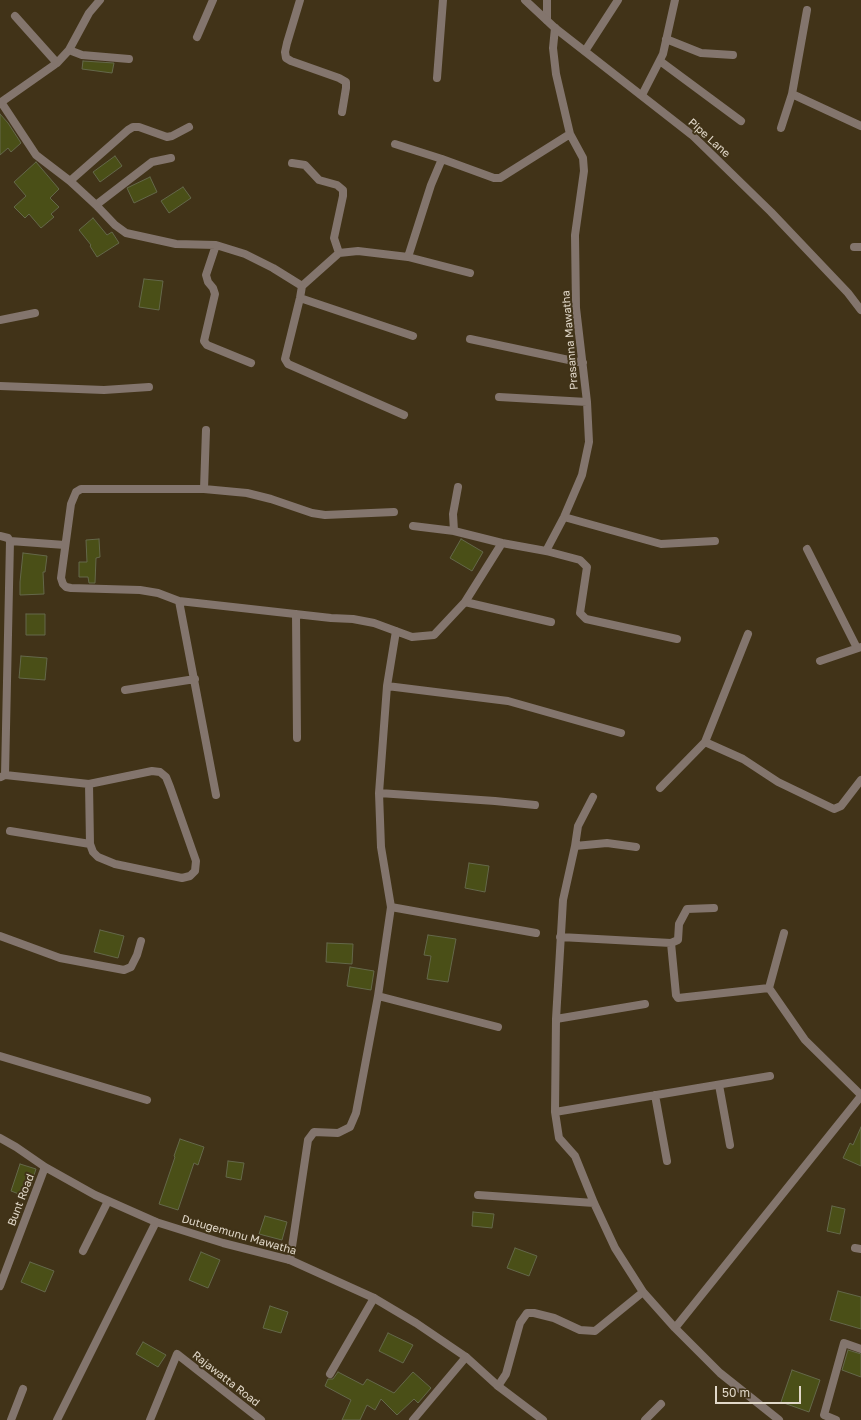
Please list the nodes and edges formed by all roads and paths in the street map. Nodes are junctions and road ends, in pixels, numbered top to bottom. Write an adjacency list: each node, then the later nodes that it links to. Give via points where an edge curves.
1 (100, 0): 15 (street, via 89,13)
2 (213, 0): 13 (street)
3 (300, 0): 25 (street, via 287,43 286,58 346,82)
4 (443, 0): 21 (street)
5 (525, 0): 11 (street, Pipe Lane)
6 (547, 0): 11 (street)
7 (618, 0): 16 (street)
8 (675, 0): 14 (street)
9 (807, 10): 22 (street)
10 (15, 16): 20 (street)
11 (547, 20): 12 (street, Pipe Lane)
12 (556, 28): 16 (street, Pipe Lane); 30 (street, Prasanna Mawatha, via 553,48 556,74)
13 (197, 37)
14 (666, 39): 17 (street, via 701,53); 19 (street)
15 (69, 50): 18 (street, via 82,55); 20 (street)
16 (585, 51): 23 (street, Pipe Lane)
17 (733, 55)
18 (129, 59)
19 (660, 60): 23 (street); 26 (street)
20 (56, 63): 24 (street)
21 (437, 78)
22 (792, 94): 27 (street); 29 (street)
23 (642, 95): 43 (street, Pipe Lane, via 692,135 771,212)
24 (1, 103): 35 (street, via 36,155)
25 (342, 112)
26 (741, 121)
27 (861, 126)
28 (189, 127): 35 (street, via 167,137 133,126)
29 (781, 128)
30 (570, 134): 33 (street, via 500,178); 48 (street, Prasanna Mawatha, via 583,158 584,172 575,235 576,308)
31 (395, 144): 33 (street)
32 (171, 158): 36 (street, via 152,162)
33 (442, 159): 39 (street)
34 (292, 163): 38 (street, via 306,164 319,180 337,185 343,190 334,238)
35 (70, 181): 36 (street)
36 (96, 206): 37 (street, via 115,226 126,233 176,244)
37 (216, 245): 41 (street, via 266,264); 49 (street, via 206,275 213,288 215,300 204,341 207,345)
38 (339, 254): 39 (street, via 358,250); 41 (street)
39 (408, 257): 40 (street)
40 (470, 273)
41 (302, 286): 42 (street)
42 (300, 298): 46 (street); 54 (street, via 285,359 288,364)
43 (861, 310)
44 (35, 313): 45 (street)
45 (0, 320)
46 (413, 336)
47 (470, 340): 48 (street)
48 (583, 362): 53 (street, Prasanna Mawatha)
49 (252, 363)
50 (0, 386): 51 (street, via 104,390)
51 (149, 387)
52 (499, 397): 53 (street)
53 (587, 402): 59 (street, Prasanna Mawatha, via 589,442 582,475)
54 (404, 415)
55 (206, 430): 57 (street)
56 (458, 487): 61 (street, via 453,514)
57 (204, 489): 58 (street, via 247,492 312,514); 66 (street, via 80,489 71,504)
58 (394, 512)
59 (564, 517): 64 (street, via 661,544); 68 (street, Prasanna Mawatha)
60 (413, 526): 61 (street)
61 (454, 531): 65 (street)
62 (0, 536): 63 (street)
63 (10, 541): 66 (street); 84 (street)
64 (714, 541)
65 (502, 543): 68 (street); 70 (street)
66 (65, 545): 69 (street, via 61,578 66,587 140,590)
67 (807, 549): 76 (street)
68 (546, 551): 75 (street, via 580,560 587,567 580,613 586,619)
69 (179, 600): 71 (street); 78 (street)
70 (465, 602): 72 (street); 73 (street, via 434,635 412,637)
71 (296, 614): 73 (street, via 353,619); 82 (street)
72 (551, 622)
73 (396, 631): 79 (street)
74 (748, 634): 83 (street)
75 (677, 639)
76 (859, 647): 77 (street)
77 (820, 661)
78 (194, 679): 80 (street); 89 (street)
79 (387, 686): 81 (street, via 508,701); 88 (street)
80 (125, 690)
81 (621, 732)
82 (297, 738)
83 (704, 742): 85 (street, via 743,759 778,782 834,809 841,806); 87 (street)
84 (2, 776): 86 (street)
85 (861, 780)
86 (89, 784): 93 (street); 93 (street, via 152,771 160,772 166,777 170,787 196,861 195,871 190,876 182,878 115,864 98,857)
87 (660, 788)
88 (379, 793): 91 (street); 96 (street, via 381,847)
89 (216, 795)
90 (593, 796): 94 (street, via 578,826)
91 (535, 805)
92 (10, 831): 93 (street)
93 (90, 844)
94 (575, 846): 95 (street, via 607,843); 101 (street, via 563,900)
95 (636, 847)
96 (391, 907): 98 (street); 105 (street)
97 (714, 908): 103 (street, via 687,909 679,924 678,940)
98 (536, 933)
99 (784, 933): 104 (street)
100 (0, 936): 102 (street, via 60,958 124,970 131,967)
101 (560, 937): 103 (street); 107 (street)
102 (141, 941)
103 (671, 944): 104 (street, via 678,998)
104 (769, 988): 113 (street, via 805,1040)
105 (378, 996): 108 (street); 125 (street, via 356,1113 350,1127 338,1134 314,1132 308,1140)
106 (645, 1004): 107 (street)
107 (556, 1019): 115 (street)
108 (498, 1027)
109 (0, 1056): 114 (street)
110 (770, 1076): 111 (street)
111 (719, 1085): 112 (street); 117 (street)
112 (655, 1095): 115 (street); 118 (street)
113 (861, 1096): 129 (street)
114 (148, 1100)
115 (555, 1112): 122 (street, via 559,1138 575,1156)
116 (0, 1138): 119 (street, Dutugemunu Mawatha)
117 (730, 1145)
118 (667, 1161)
119 (45, 1167): 121 (street, Dutugemunu Mawatha); 126 (street, Bunt Road)
120 (478, 1195): 122 (street)
121 (108, 1201): 123 (street, Dutugemunu Mawatha); 124 (street)
122 (594, 1203): 127 (street, via 615,1248)
123 (156, 1222): 125 (street, Dutugemunu Mawatha); 137 (street)
124 (83, 1251)
125 (290, 1260): 128 (street, Dutugemunu Mawatha)
126 (0, 1286)
127 (643, 1292): 129 (street); 133 (street, via 595,1331 580,1330 554,1318 526,1313 520,1323 506,1374)
128 (374, 1298): 131 (street, Dutugemunu Mawatha); 132 (street)
129 (675, 1328): 143 (street, via 720,1373)
130 (861, 1349): 144 (street, via 844,1343 824,1416)
131 (466, 1357): 133 (street, Dutugemunu Mawatha); 140 (street)
132 (330, 1374)
133 (498, 1386): 141 (street, Dutugemunu Mawatha)
134 (22, 1389): 136 (street)
135 (662, 1404): 142 (street)
136 (11, 1420)
137 (57, 1420)
138 (150, 1420): 139 (street, Rajawatta Road, via 178,1354)
139 (261, 1420)
140 (413, 1420)
141 (543, 1420)
142 (645, 1420)
143 (779, 1420)
144 (836, 1420)

